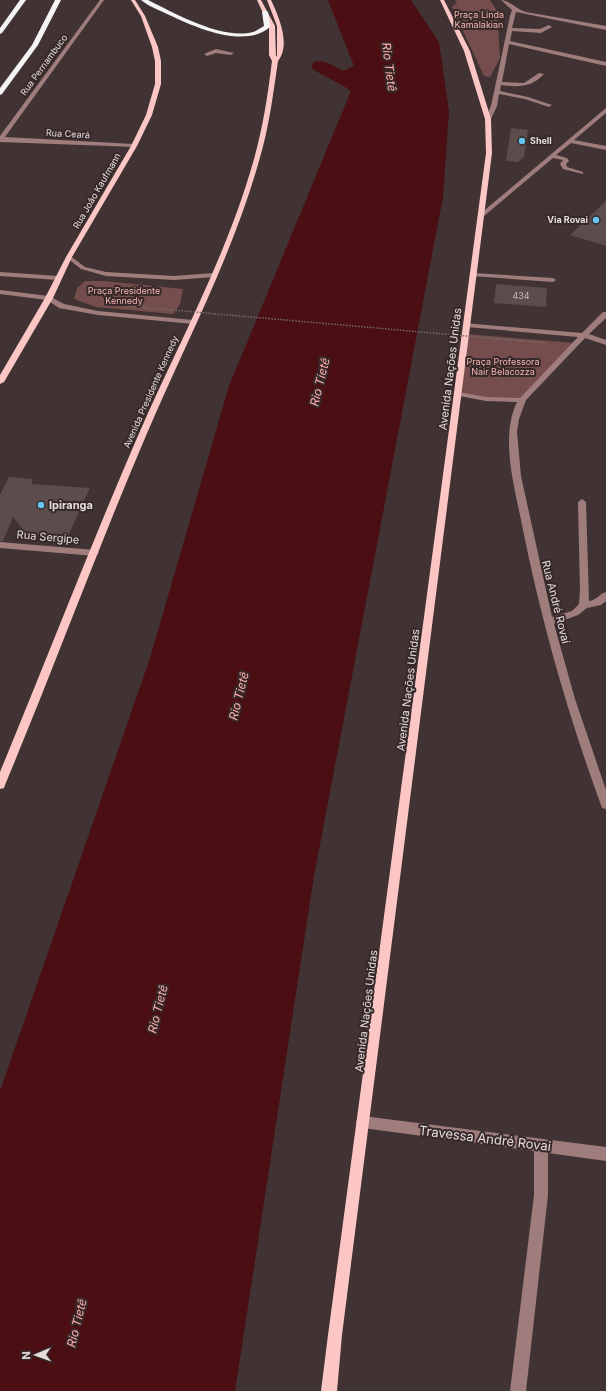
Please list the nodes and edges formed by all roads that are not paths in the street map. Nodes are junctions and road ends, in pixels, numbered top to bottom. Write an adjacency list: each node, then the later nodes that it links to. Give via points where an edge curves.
1 (23, 0): 11 (highway)
2 (30, 0): 11 (highway)
3 (58, 0): 28 (highway, via 36,45)
4 (102, 0): 32 (street, Rua Pernambuco)
5 (133, 0): 34 (main road, Rua João Kaufmann, via 156,47 159,73 149,115)
6 (144, 0): 13 (highway, via 210,29 235,35 251,35 267,27)
7 (259, 0): 13 (main road)
8 (269, 0): 23 (main road, Avenida Presidente Kennedy, via 280,26 280,55)
9 (442, 0): 31 (main road, Avenida Nações Unidas, via 467,51)
10 (503, 0): 12 (street)
11 (18, 7): 19 (highway)
12 (515, 10): 15 (street); 18 (street)
13 (265, 12): 23 (main road, via 272,26 272,55)
14 (606, 20): 15 (street)
15 (597, 26): 17 (street)
16 (549, 27): 18 (street, via 541,31)
17 (606, 28)
18 (510, 29): 20 (street)
19 (0, 32)
20 (507, 42): 24 (street); 26 (street)
21 (231, 53): 22 (street, via 216,51)
22 (207, 54)
23 (275, 61): 41 (main road, Avenida Presidente Kennedy, via 260,148 245,198)
24 (606, 64)
25 (542, 74): 26 (street, via 527,85)
26 (498, 83): 27 (street)
27 (496, 92): 29 (street); 31 (street, via 494,106)
28 (0, 93)
29 (549, 105)
30 (606, 110): 33 (street)
31 (488, 119): 38 (main road, Avenida Nações Unidas, via 489,153)
32 (0, 139): 34 (street, Rua Ceará)
33 (569, 141): 35 (street); 36 (street)
34 (134, 146): 39 (main road, Rua João Kaufmann)
35 (606, 148)
36 (551, 156): 37 (street, via 565,159 565,168); 38 (street)
37 (581, 173)
38 (482, 215): 42 (main road, Avenida Nações Unidas)
39 (69, 257): 41 (street, via 83,268 106,274 168,278); 43 (main road, Rua João Kaufmann)
40 (0, 274): 43 (street)
41 (214, 275): 48 (main road, Avenida Presidente Kennedy)
42 (474, 275): 44 (street); 49 (main road, Avenida Nações Unidas)
43 (58, 278): 46 (main road, Rua João Kaufmann)
44 (553, 280)
45 (0, 292): 46 (street)
46 (49, 298): 48 (street, via 62,306 92,312); 52 (main road, Rua João Kaufmann)
47 (606, 314): 50 (street, Rua André Rovaí)
48 (193, 322): 57 (main road, Avenida Presidente Kennedy, via 140,440)
49 (467, 325): 50 (street); 53 (main road, Avenida Nações Unidas)
50 (584, 335): 51 (street); 54 (street, Rua André Rovaí)
51 (606, 342)
52 (0, 382)
53 (458, 394): 54 (street, via 486,399); 63 (main road, Avenida Nações Unidas)
54 (522, 400): 60 (street, Rua André Rovaí, via 513,442 536,575)
55 (582, 502): 59 (street)
56 (0, 545): 57 (street, Rua Sergipe)
57 (95, 553): 61 (main road, Avenida Presidente Kennedy)
58 (606, 595): 59 (street, via 598,603)
59 (584, 605): 60 (street, via 575,613)
60 (549, 622): 62 (street, Rua André Rovaí)
61 (0, 785)
62 (606, 805)
63 (363, 1122): 64 (street, Travessa André Rovai); 66 (main road, Avenida Nações Unidas)
64 (541, 1145): 65 (street, Travessa André Rovai); 67 (street, via 541,1195)
65 (606, 1154)
66 (329, 1391)
67 (518, 1391)

